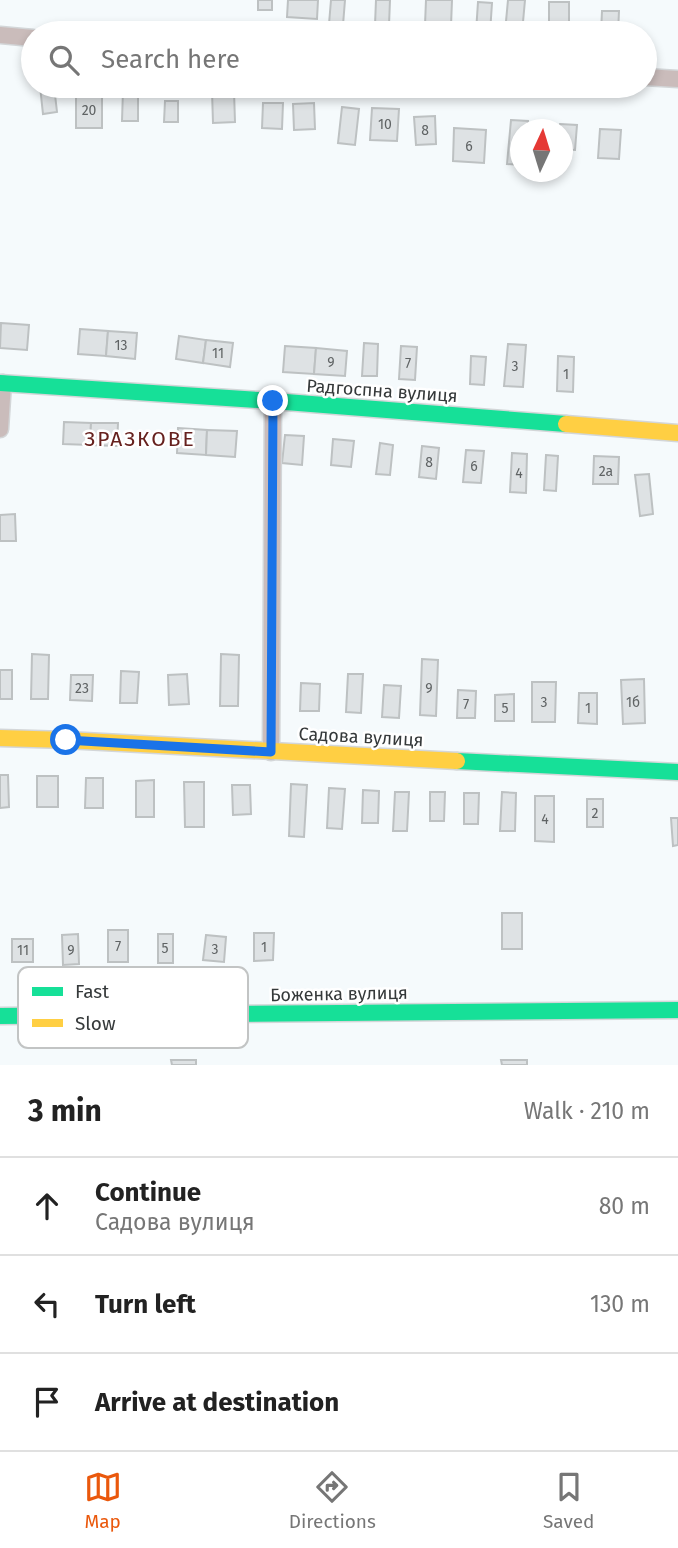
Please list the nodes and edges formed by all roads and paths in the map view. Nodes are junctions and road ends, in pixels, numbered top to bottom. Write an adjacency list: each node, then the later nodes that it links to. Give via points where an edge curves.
1 (0, 35): 2 (street)
2 (21, 37)
3 (657, 78): 4 (street)
4 (678, 79)
5 (2, 383): 6 (street, Радгоспна вулиця); 7 (street)
6 (273, 401): 8 (street, Радгоспна вулиця); 10 (street)
7 (0, 429)
8 (678, 433)
9 (0, 738): 10 (street, Садова вулиця)
10 (271, 752): 11 (street, Садова вулиця)
11 (678, 772)
12 (678, 1010): 13 (street, Боженка вулиця)
13 (248, 1014)
14 (0, 1016): 15 (street, Боженка вулиця)
15 (18, 1016)

